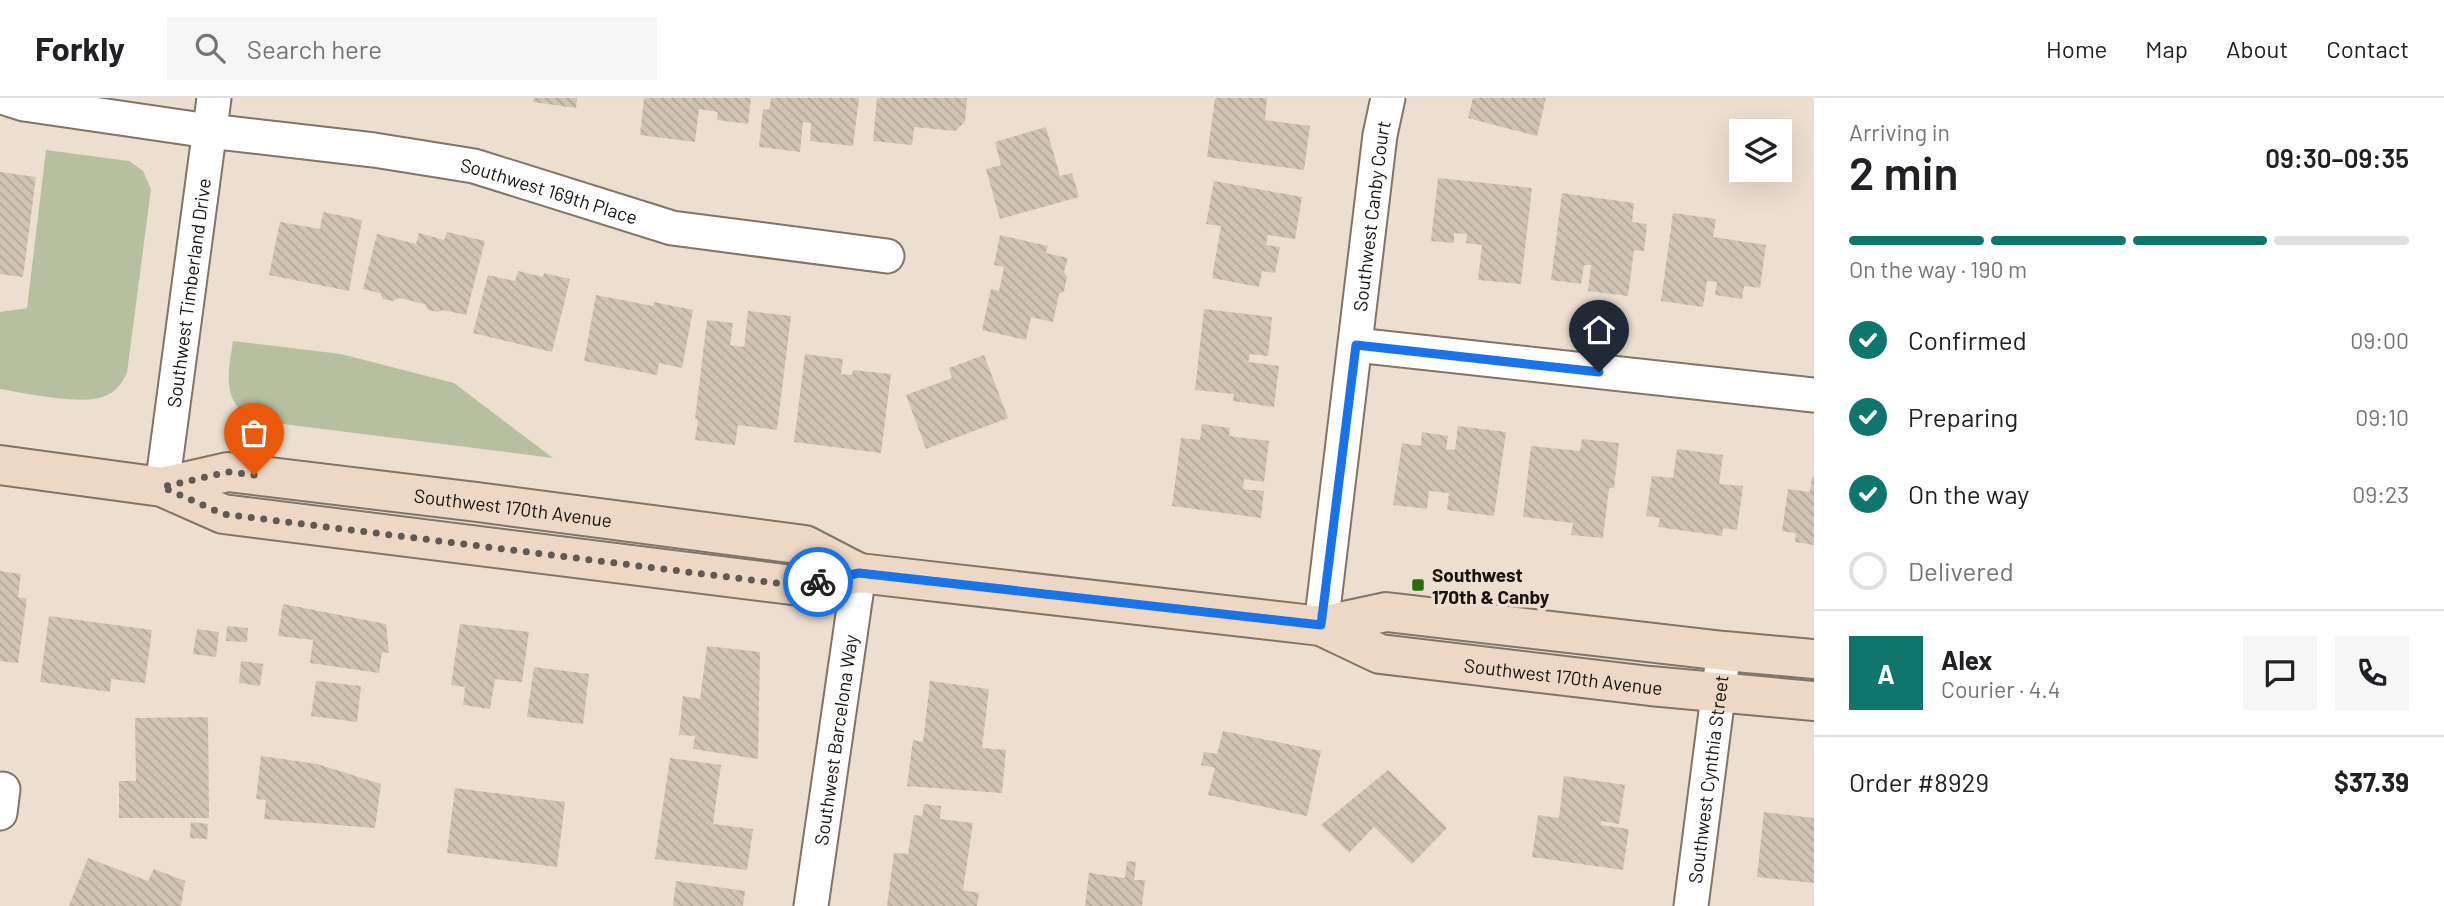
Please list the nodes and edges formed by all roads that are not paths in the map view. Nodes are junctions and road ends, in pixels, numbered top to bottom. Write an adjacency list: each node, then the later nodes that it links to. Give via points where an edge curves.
1 (5, 98): 4 (street, Southwest 169th Place)
2 (214, 98): 4 (street, Southwest Timberland Drive)
3 (1388, 98): 6 (street, Southwest Canby Court)
4 (209, 131): 5 (street, Southwest 169th Place, via 374,149 474,166 672,228); 9 (street, Southwest Timberland Drive)
5 (887, 256)
6 (1356, 345): 7 (street); 11 (street, Southwest Canby Court)
7 (1814, 396)
8 (0, 465): 9 (main road, Southwest 170th Avenue)
9 (162, 487): 10 (main road, Southwest 170th Avenue, via 223,514 773,583 800,586)
10 (859, 573): 11 (main road, Southwest 170th Avenue); 16 (street, Southwest Barcelona Way)
11 (1321, 625): 12 (main road, Southwest 170th Avenue, via 1386,612); 14 (main road, Southwest 170th Avenue, via 1380,654)
12 (1724, 651): 13 (main road, Southwest 170th Avenue); 14 (street, Southwest Cynthia Street)
13 (1814, 659)
14 (1719, 692): 15 (main road, Southwest 170th Avenue); 17 (street, Southwest Cynthia Street)
15 (1814, 701)
16 (811, 906)
17 (1691, 906)

